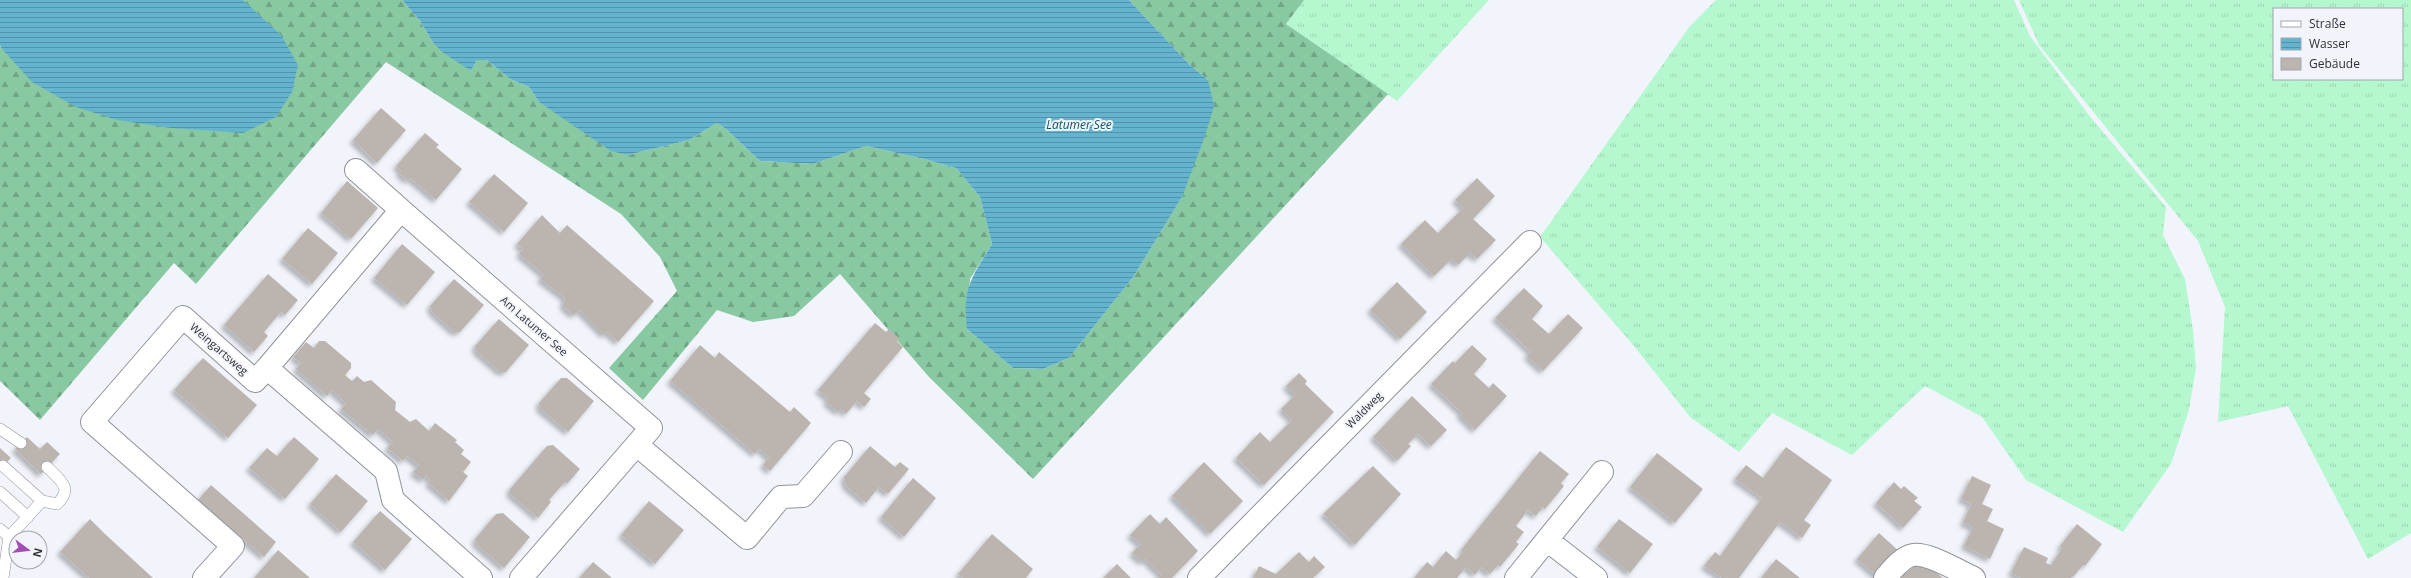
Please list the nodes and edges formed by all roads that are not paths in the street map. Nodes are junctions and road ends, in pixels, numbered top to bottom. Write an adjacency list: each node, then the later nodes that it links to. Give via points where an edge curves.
1 (356, 170): 2 (street, Am Latumer See)
2 (401, 210): 4 (street); 7 (street, Am Latumer See, via 651,428)
3 (1530, 242): 24 (street, Waldweg)
4 (267, 368): 21 (street, Weingartsweg, via 255,381 183,317 92,422 233,546); 22 (street, Weingartsweg, via 386,471 393,500)
5 (0, 428): 6 (lane)
6 (21, 443)
7 (637, 445): 8 (street, via 747,538 781,497 803,496); 23 (street, Am Latumer See)
8 (841, 452)
9 (3, 466): 13 (lane)
10 (47, 467): 13 (lane, via 63,483 66,490 65,496 57,504)
11 (1602, 472): 18 (street)
12 (0, 492): 14 (lane)
13 (42, 501): 14 (lane)
14 (28, 517): 16 (lane)
15 (0, 529): 17 (lane)
16 (16, 530)
17 (8, 536)
18 (1547, 540): 25 (street); 26 (street)
19 (8, 544): 20 (lane)
20 (3, 578)
21 (204, 578)
22 (481, 578)
23 (521, 578)
24 (1199, 578)
25 (1516, 578)
26 (1596, 578)
27 (1885, 578): 28 (street, via 1897,564 1913,555 1928,557)
28 (1974, 578)

